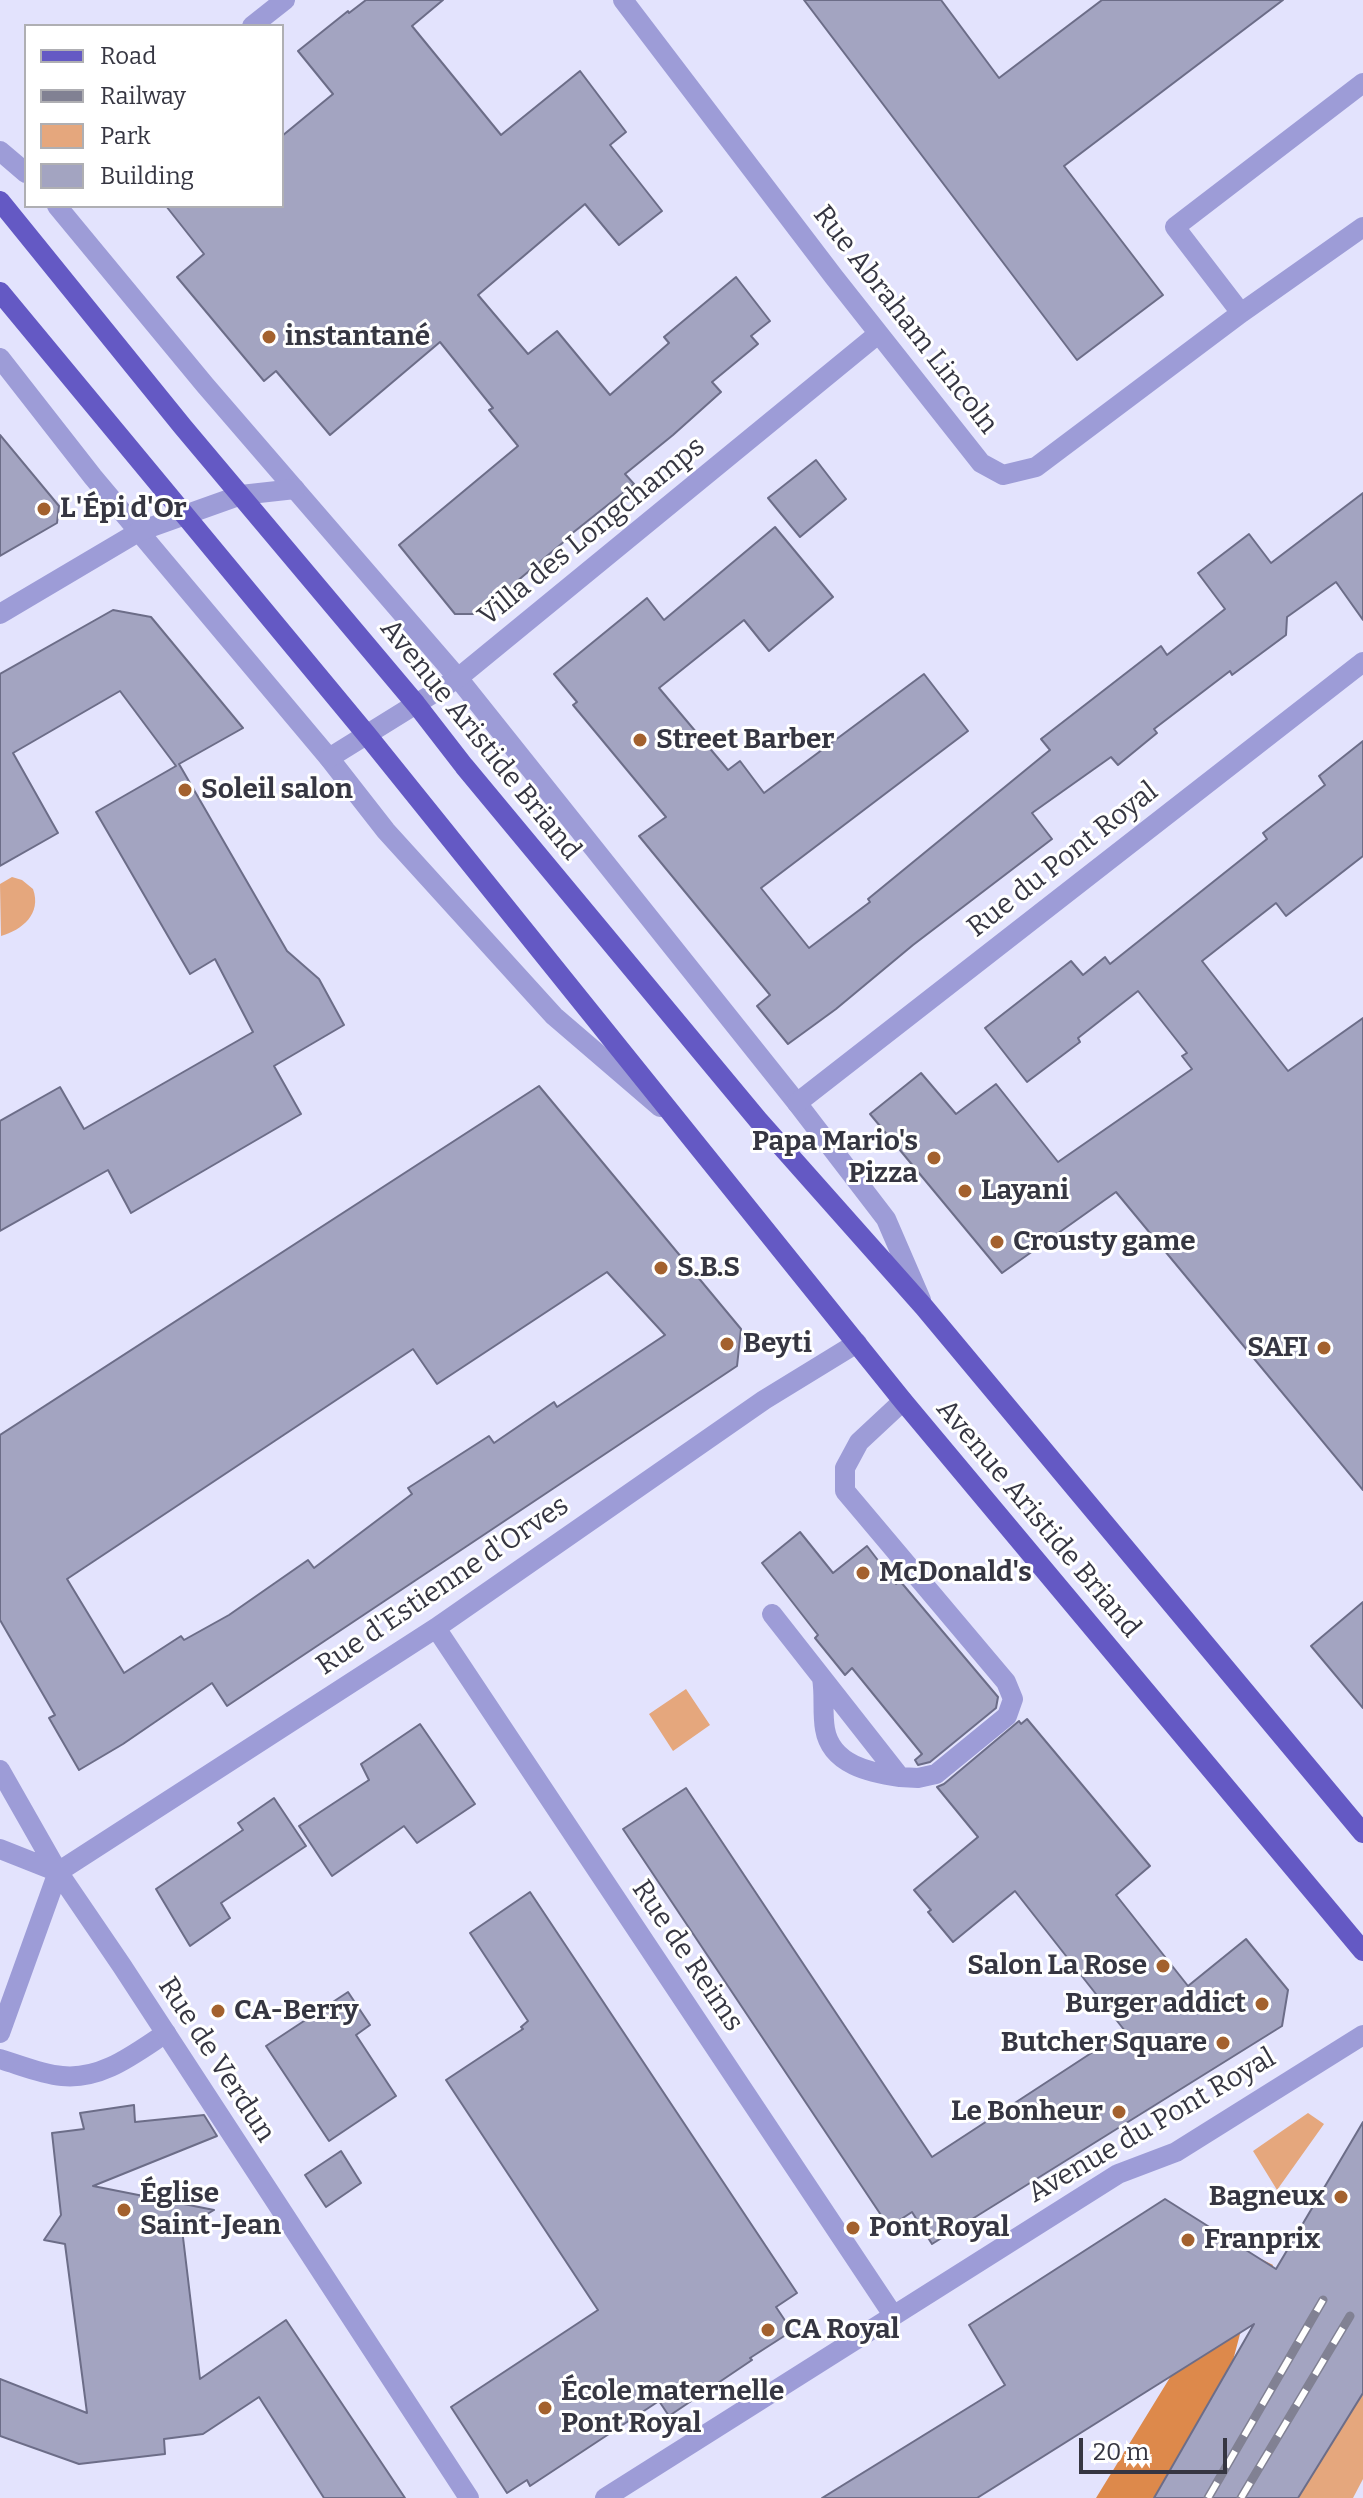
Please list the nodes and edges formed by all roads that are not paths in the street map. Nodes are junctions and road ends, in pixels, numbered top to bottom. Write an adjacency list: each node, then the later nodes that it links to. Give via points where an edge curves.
1 (285, 0): 3 (street)
2 (623, 0): 12 (street, Rue Abraham Lincoln)
3 (255, 24)
4 (1363, 83): 11 (street, via 1175,227)
5 (0, 151): 6 (street)
6 (24, 171)
7 (0, 201): 15 (main road, Avenue Aristide Briand)
8 (59, 208): 14 (street, Avenue Aristide Briand)
9 (1363, 227): 11 (street, Rue Abraham Lincoln)
10 (0, 292): 16 (main road, Avenue Aristide Briand)
11 (1241, 313): 12 (street, Rue Abraham Lincoln, via 1036,467 1003,475 981,463)
12 (878, 334): 20 (street, Villa des Longchamps)
13 (0, 358): 17 (street, Avenue Aristide Briand)
14 (295, 489): 15 (street); 20 (street, Avenue Aristide Briand)
15 (241, 495): 16 (street); 21 (main road, Avenue Aristide Briand)
16 (182, 514): 17 (street); 22 (main road, Avenue Aristide Briand)
17 (140, 531): 18 (street); 23 (street, Avenue Aristide Briand)
18 (0, 614)
19 (1363, 662): 24 (street, Rue du Pont Royal)
20 (458, 678): 21 (street, Villa des Longchamps); 24 (street, Avenue Aristide Briand)
21 (416, 704): 22 (street, Villa des Longchamps); 26 (main road, Avenue Aristide Briand, via 758,1120)
22 (367, 735): 23 (street, Villa des Longchamps); 25 (main road, Avenue Aristide Briand)
23 (329, 758): 25 (street, Avenue Aristide Briand, via 386,831 554,1016)
24 (797, 1103): 26 (street, Avenue Aristide Briand, via 886,1219)
25 (675, 1119): 27 (main road, Avenue Aristide Briand)
26 (924, 1307): 34 (main road, Avenue Aristide Briand)
27 (857, 1343): 28 (main road, Avenue Aristide Briand); 30 (street, Rue d'Estienne d'Orves, via 764,1400)
28 (903, 1401): 33 (street, via 859,1442 845,1468 845,1491 1006,1682 1013,1699 1007,1716 936,1774); 37 (main road, Avenue Aristide Briand)
29 (772, 1614): 31 (street)
30 (436, 1628): 36 (street, Rue d'Estienne d'Orves); 42 (street, Rue de Reims)
31 (821, 1674): 33 (street); 33 (street, via 825,1729 838,1754 871,1773)
32 (0, 1770): 36 (street, Rue de Verdun)
33 (900, 1777)
34 (1363, 1833)
35 (0, 1849): 36 (street)
36 (58, 1872): 38 (street); 39 (street, Rue de Verdun)
37 (1363, 1951)
38 (0, 2033)
39 (166, 2033): 41 (street, via 116,2065 78,2077); 43 (street, Rue de Verdun)
40 (1363, 2035): 42 (street, Avenue du Pont Royal, via 1176,2152 1118,2174)
41 (0, 2059)
42 (893, 2315): 44 (street, Avenue du Pont Royal)
43 (469, 2498)
44 (605, 2498)

